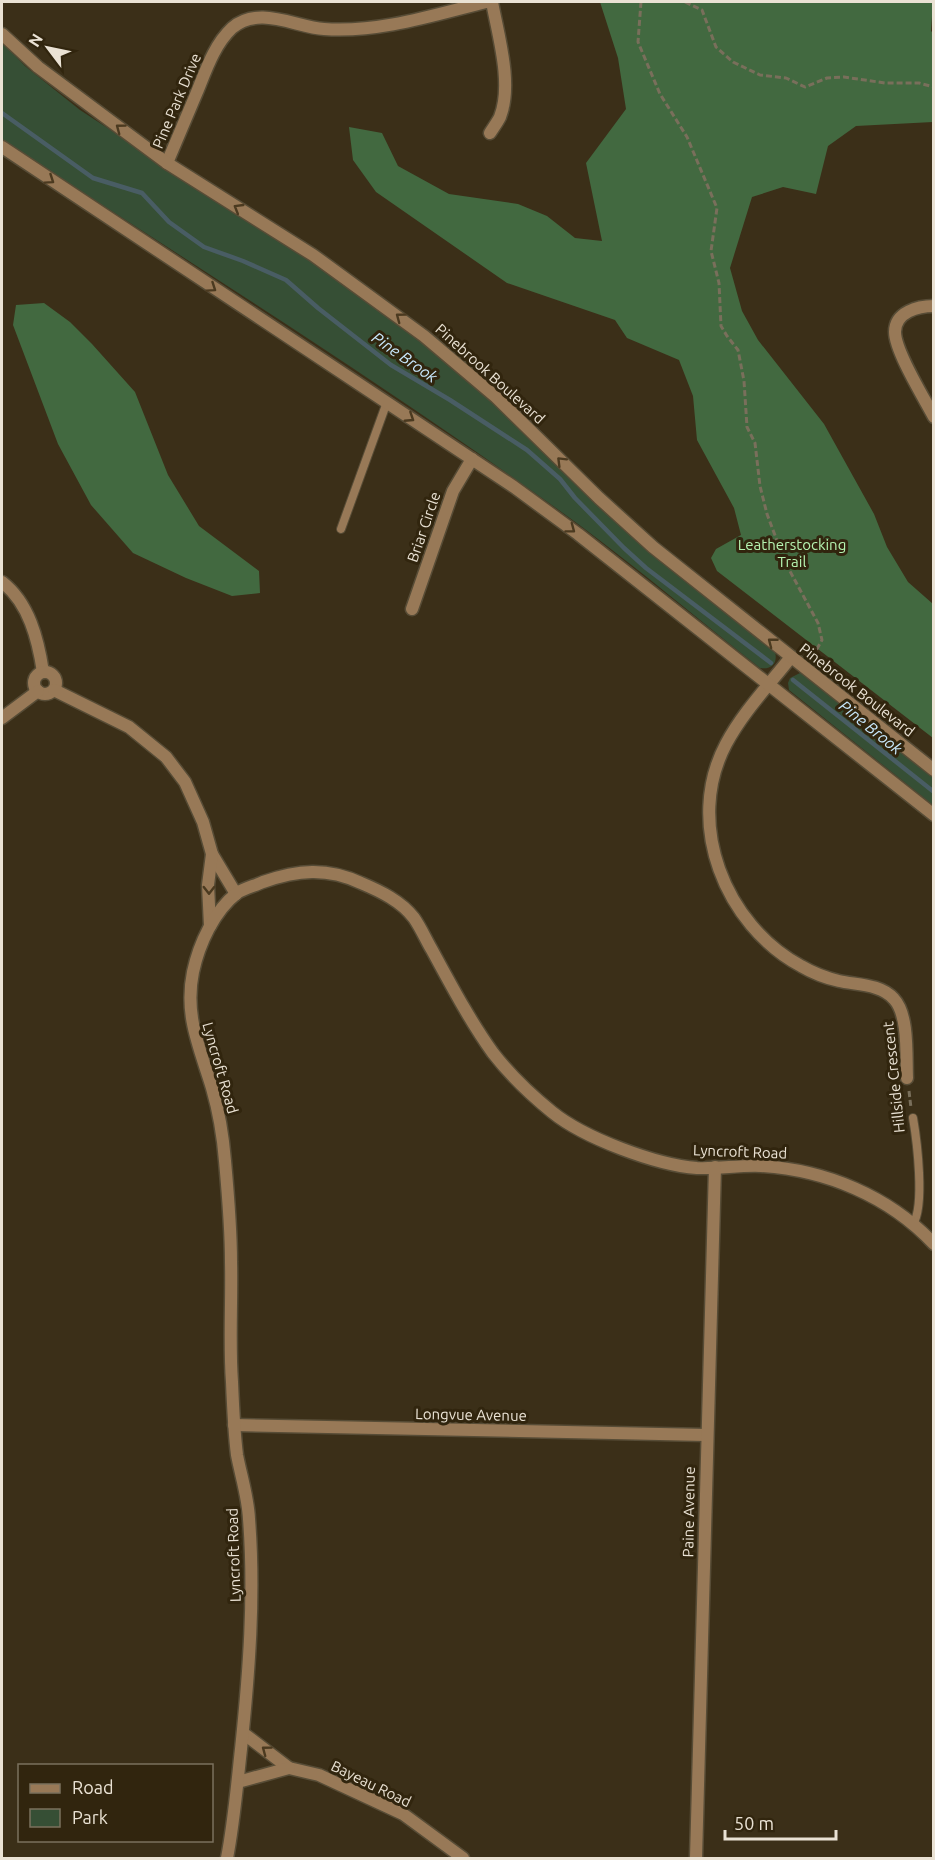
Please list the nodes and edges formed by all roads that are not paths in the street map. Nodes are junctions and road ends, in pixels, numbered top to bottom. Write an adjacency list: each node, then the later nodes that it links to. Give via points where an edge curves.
1 (486, 2): 6 (street, Pine Park Drive, via 375,27 323,29 249,18 232,28 210,59)
2 (492, 2): 4 (street, via 504,67 504,95 500,117)
3 (2, 34): 6 (street, Pinebrook Boulevard, one-way to 3, via 38,67)
4 (490, 133)
5 (2, 147): 8 (street, one-way to 8)
6 (167, 163): 14 (street, Pinebrook Boulevard, one-way to 6, via 653,547 505,405 424,336 313,255)
7 (933, 306): 9 (street, via 908,311 895,331 900,350)
8 (387, 402): 10 (street, one-way to 10); 11 (lane)
9 (933, 417)
10 (472, 459): 13 (street, Briar Circle, via 453,491); 16 (street, one-way to 16, via 578,534)
11 (341, 529)
12 (2, 582): 15 (street, via 29,618)
13 (412, 609)
14 (791, 657): 16 (street, Hillside Crescent); 20 (street, Pinebrook Boulevard)
15 (43, 672): 17 (street, via 55,677); 18 (street, via 34,682)
16 (769, 685): 21 (street); 25 (street, Hillside Crescent, via 726,745 715,773 709,830 718,865 744,918 786,958 822,975 879,989 896,1000 903,1015)
17 (54, 690): 18 (street, via 48,694); 22 (street, via 129,727 166,758 185,783)
18 (38, 691): 19 (street)
19 (2, 718)
20 (933, 770)
21 (933, 815)
22 (212, 854): 23 (street); 24 (street, one-way to 24, via 208,885)
23 (237, 894): 24 (street, Lyncroft Road); 27 (street, Lyncroft Road, via 305,871 356,880 395,900 412,916 493,1053 553,1113 609,1144 672,1163)
24 (210, 926): 30 (street, Lyncroft Road, via 193,970 189,999 191,1023 224,1142)
25 (907, 1078)
26 (913, 1118): 28 (lane, Hillside Crescent, via 918,1172 917,1217)
27 (715, 1167): 28 (street, Lyncroft Road, via 784,1168 828,1177 860,1190); 31 (street, Paine Avenue)
28 (913, 1224): 29 (street, Lyncroft Road)
29 (933, 1244)
30 (234, 1425): 31 (street, Longvue Avenue); 32 (street, Lyncroft Road, via 249,1514 252,1583)
31 (706, 1435): 37 (street, Paine Avenue)
32 (243, 1733): 33 (street, Bayeau Road, one-way to 32); 34 (street, Lyncroft Road)
33 (289, 1768): 34 (street, Bayeau Road); 36 (street, Bayeau Road, via 319,1775 403,1814)
34 (238, 1782): 35 (street, Lyncroft Road)
35 (227, 1858)
36 (463, 1858)
37 (696, 1858)

